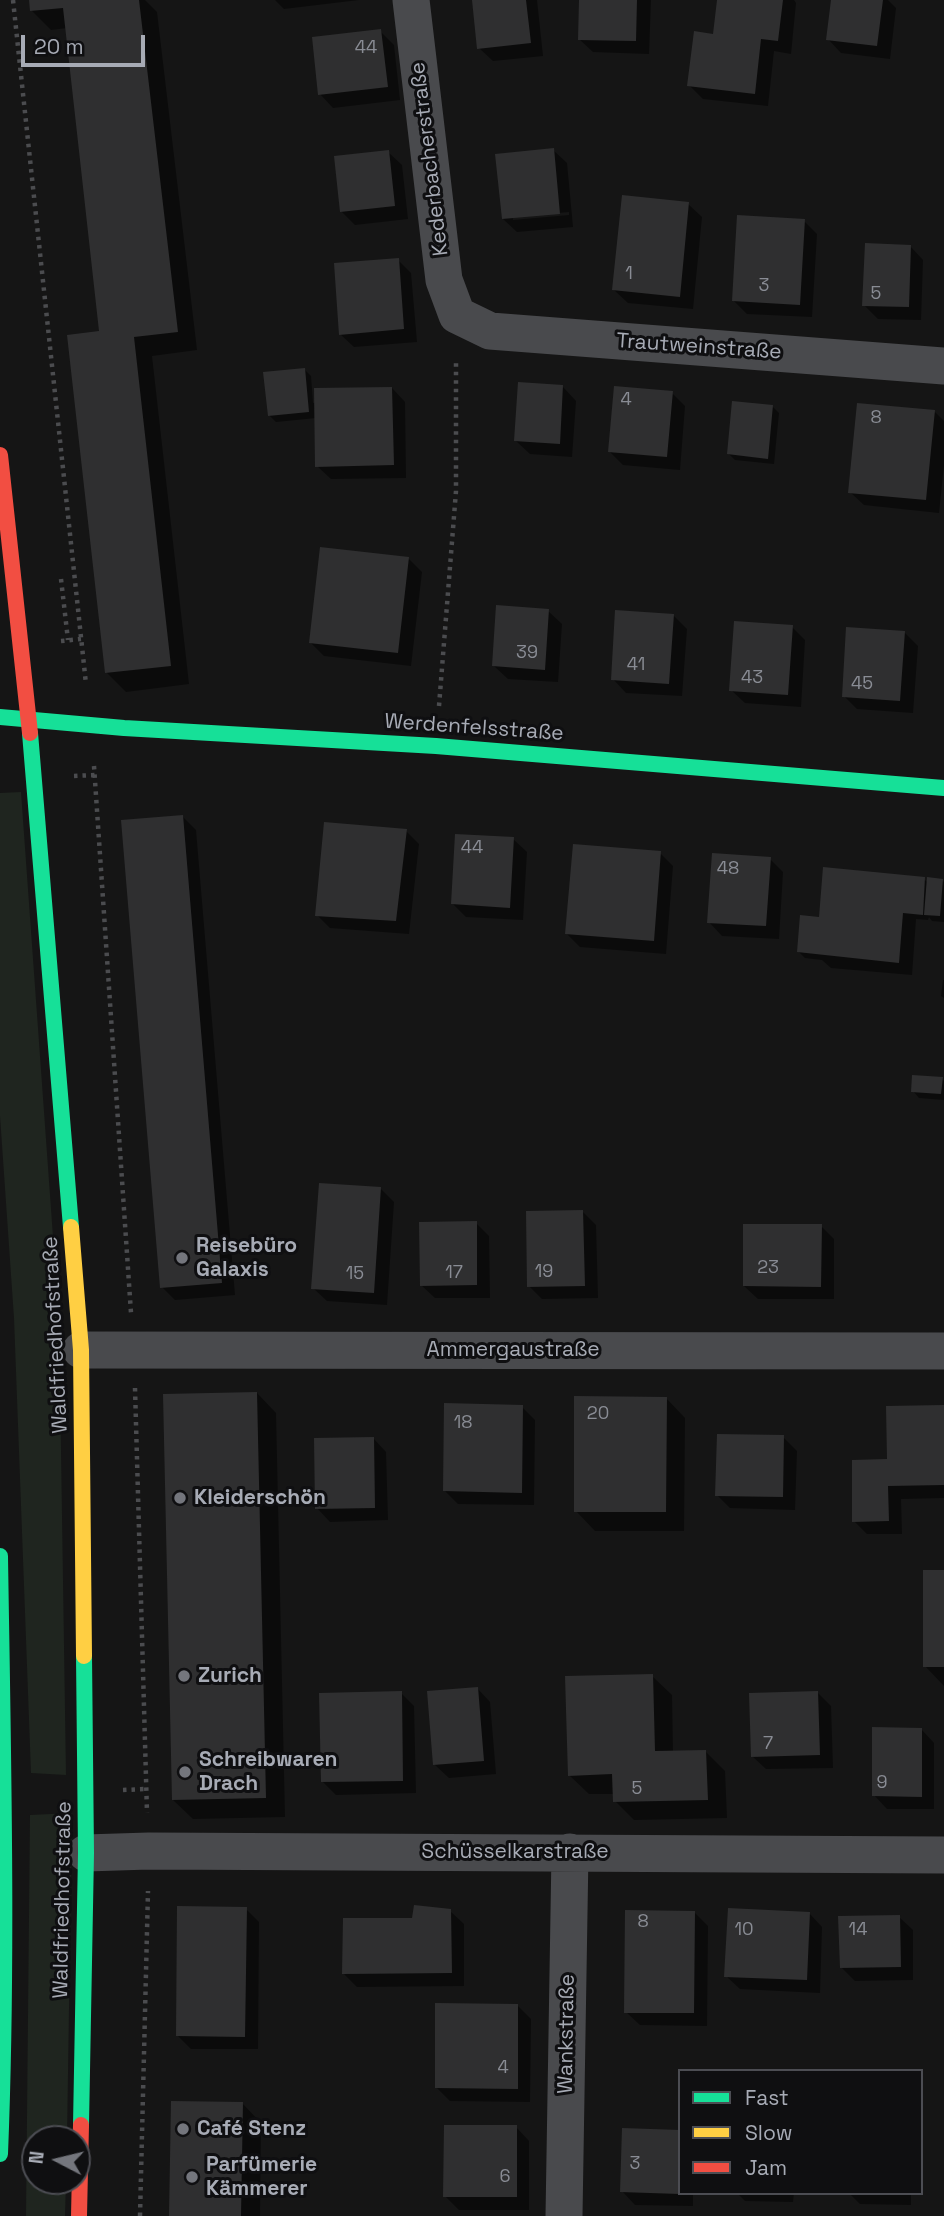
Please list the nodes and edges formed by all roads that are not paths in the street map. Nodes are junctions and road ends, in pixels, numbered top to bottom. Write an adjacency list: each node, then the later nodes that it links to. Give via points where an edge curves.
1 (411, 0): 2 (street, Kederbacherstraße, via 444,280)
2 (457, 315): 3 (street, Trautweinstraße, via 490,331)
3 (944, 366)
4 (0, 455): 6 (main road, Waldfriedhofstraße)
5 (0, 718): 6 (main road, Werdenfelsstraße)
6 (30, 720): 7 (main road, Werdenfelsstraße, via 436,746); 8 (main road, Waldfriedhofstraße)
7 (944, 788)
8 (81, 1350): 9 (street, Ammergaustraße); 13 (main road, Waldfriedhofstraße)
9 (944, 1351)
10 (0, 1556): 11 (main road)
11 (2, 1842): 15 (main road)
12 (570, 1852): 13 (street, Schüsselkarstraße); 14 (street, Schüsselkarstraße); 17 (street, Wankstraße)
13 (86, 1853): 16 (main road, Waldfriedhofstraße)
14 (944, 1855)
15 (0, 2154)
16 (79, 2216)
17 (564, 2216)

